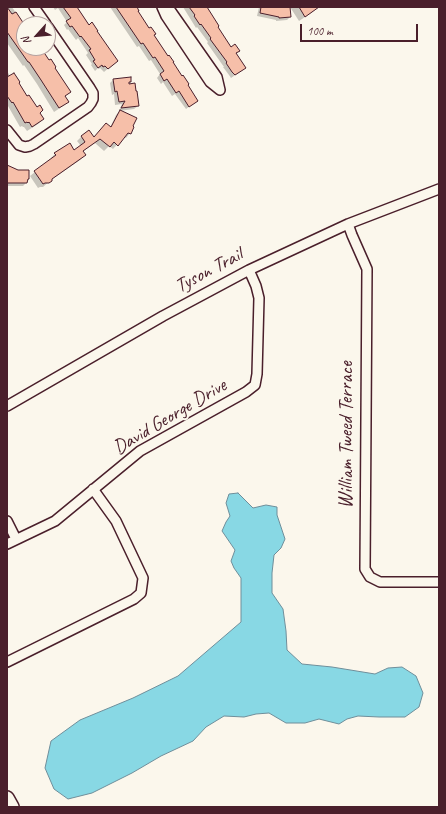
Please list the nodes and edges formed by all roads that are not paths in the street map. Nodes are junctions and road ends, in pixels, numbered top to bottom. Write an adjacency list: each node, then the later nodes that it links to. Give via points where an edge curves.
1 (34, 7): 4 (street)
2 (162, 7): 3 (street, via 210,82 220,90 217,77)
3 (168, 7)
4 (40, 16)
5 (56, 39): 6 (street, via 93,93 92,103 30,146 19,145)
6 (7, 130)
7 (439, 189): 8 (street, Tyson Trail)
8 (348, 224): 9 (street, Tyson Trail); 15 (street, William Tweed Terrace, via 366,269 365,569 370,577 380,582)
9 (249, 270): 10 (street, Tyson Trail, via 163,316); 11 (street, David George Drive, via 258,298 255,385 140,451)
10 (7, 406)
11 (93, 489): 13 (street, David George Drive, via 55,520); 16 (street, via 116,521 142,578 141,593 134,599)
12 (7, 521): 13 (street)
13 (16, 539): 14 (street, David George Drive)
14 (7, 544)
15 (439, 582)
16 (7, 662)
17 (7, 798): 18 (street)
18 (12, 807)

